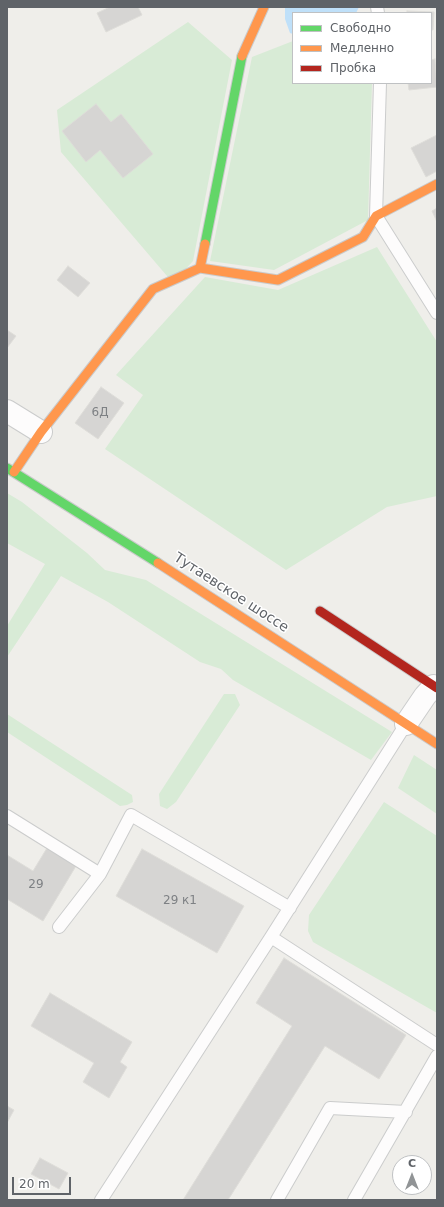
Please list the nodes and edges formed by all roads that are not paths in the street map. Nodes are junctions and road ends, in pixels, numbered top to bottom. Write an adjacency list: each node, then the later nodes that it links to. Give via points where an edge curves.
1 (264, 7): 5 (street, via 242,54)
2 (380, 84): 4 (lane)
3 (437, 184): 4 (street)
4 (376, 216): 5 (street, via 363,237 278,280); 6 (lane)
5 (200, 268): 8 (street, via 153,289)
6 (437, 313)
7 (7, 411): 8 (street)
8 (41, 432): 9 (street)
9 (11, 470): 12 (street, Тутаевское шоссе, via 178,574)
10 (320, 611): 11 (street)
11 (436, 687): 12 (street, via 425,696)
12 (406, 724): 13 (street, Тутаевское шоссе); 16 (lane)
13 (437, 744)
14 (7, 816): 15 (lane)
15 (100, 874): 16 (lane, via 131,815); 17 (lane)
16 (290, 908): 18 (lane)
17 (59, 927)
18 (271, 937): 19 (lane); 22 (lane)
19 (437, 1045)
20 (437, 1056): 21 (lane)
21 (406, 1112): 23 (lane, via 330,1108); 24 (lane)
22 (101, 1200)
23 (277, 1200)
24 (354, 1200)

